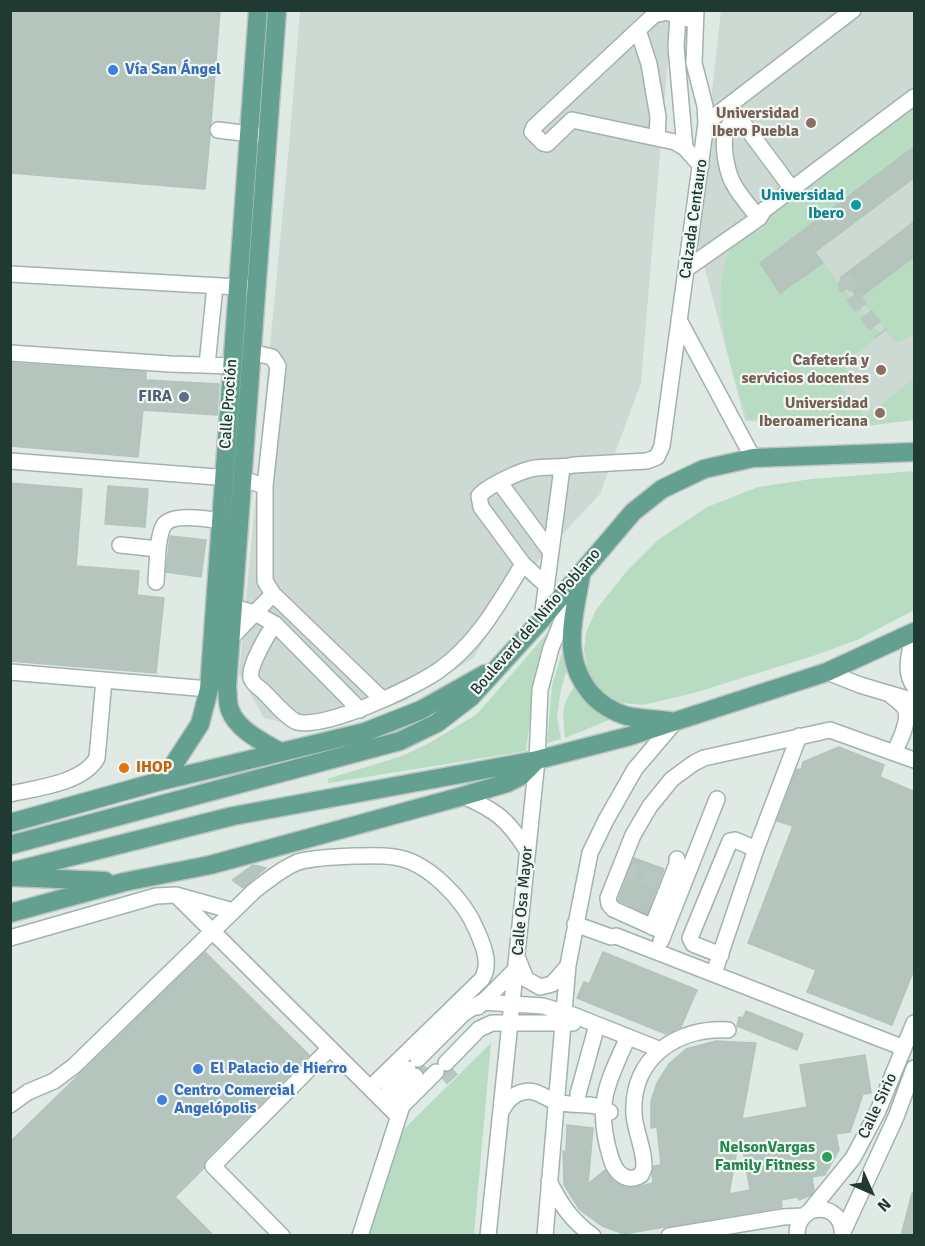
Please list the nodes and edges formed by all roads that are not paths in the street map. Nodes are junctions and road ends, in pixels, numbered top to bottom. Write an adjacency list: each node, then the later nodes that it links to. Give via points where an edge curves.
1 (277, 10): 11 (main road, Calle Proción)
2 (853, 10): 8 (street)
3 (255, 11): 10 (main road, Calle Proción)
4 (678, 14): 5 (street); 6 (street, via 654,15); 13 (street, via 676,47)
5 (696, 16): 8 (street, Calzada Centauro, via 694,63)
6 (639, 30): 12 (street, via 658,117); 12 (street, via 532,132 547,144 572,120)
7 (915, 97): 15 (street)
8 (706, 123): 14 (street, Calzada Centauro)
9 (218, 130): 10 (street)
10 (249, 134): 11 (street); 20 (main road, Calle Proción)
11 (267, 136): 20 (main road, Calle Proción)
12 (657, 138): 13 (street)
13 (685, 148): 14 (street)
14 (701, 166): 17 (street, Calzada Centauro)
15 (792, 189): 16 (street); 16 (street, via 743,123 734,120 728,124 724,134 730,176)
16 (759, 213): 17 (street)
17 (687, 264): 22 (street, Calzada Centauro)
18 (10, 274): 19 (street)
19 (215, 286): 20 (street); 25 (street)
20 (247, 287): 21 (main road, Calle Proción)
21 (245, 315): 23 (main road, Calle Proción); 26 (main road, Calle Proción)
22 (680, 320): 28 (street); 30 (street, Calzada Centauro, via 662,446 657,457)
23 (251, 352): 31 (main road, Calle Proción); 33 (street, via 272,357 278,366)
24 (10, 354): 25 (street)
25 (207, 365): 26 (street)
26 (232, 366): 31 (main road, Calle Proción)
27 (915, 452): 28 (main road, Boulevard del Niño Poblano)
28 (753, 458): 39 (main road, Boulevard del Niño Poblano, via 704,469 662,489 633,512)
29 (10, 461): 31 (street)
30 (562, 468): 32 (street, via 536,468); 37 (street)
31 (233, 478): 33 (street); 34 (main road, Calle Proción); 43 (main road, Calle Proción)
32 (500, 483): 37 (street); 38 (street, via 483,492 479,502)
33 (266, 486): 42 (street, via 264,568 265,581)
34 (221, 521): 36 (street, via 173,519 162,528); 56 (main road, Calle Proción)
35 (120, 545): 36 (street)
36 (158, 549): 40 (street)
37 (551, 552): 41 (street)
38 (523, 564): 41 (street); 58 (street, via 484,626 456,657 416,685)
39 (581, 573): 45 (main road, Boulevard del Niño Poblano); 61 (main road, via 571,637 572,656 581,681 606,707); 65 (street, Calle Osa Mayor, via 550,648 540,690)
40 (156, 582)
41 (546, 585): 45 (street)
42 (273, 594): 44 (street); 49 (street)
43 (233, 607): 44 (street); 48 (main road, Calle Proción)
44 (255, 613): 46 (street); 48 (street)
45 (542, 620): 50 (main road, Boulevard del Niño Poblano)
46 (275, 624): 51 (street); 60 (street, via 251,672 253,682 293,721 330,719)
47 (915, 634): 53 (main road); 55 (street, via 908,662 909,678)
48 (230, 639): 63 (main road, Calle Proción, via 230,710 248,732)
49 (332, 651): 51 (street); 58 (street)
50 (502, 664): 63 (main road, via 421,710 365,732); 72 (main road, Boulevard del Niño Poblano, via 471,697 437,723 400,741)
51 (317, 666): 60 (street)
52 (10, 672): 54 (street)
53 (827, 672): 57 (street); 61 (main road)
54 (104, 680): 56 (street); 68 (street, via 97,758 92,767 52,784)
55 (915, 686)
56 (209, 689): 67 (main road, Calle Proción, via 200,724)
57 (887, 692): 59 (street); 64 (street, via 906,712)
58 (382, 699): 60 (street)
59 (915, 701)
60 (360, 710)
61 (675, 722): 65 (main road); 82 (street, via 635,769 606,820 590,853)
62 (799, 736): 64 (street, via 830,730); 73 (street); 83 (street, via 704,758 683,769 656,797 633,835 608,898 613,909)
63 (280, 752): 67 (main road)
64 (894, 753): 66 (street)
65 (537, 760): 69 (main road, via 507,783); 74 (street, Calle Osa Mayor); 76 (main road, via 233,816)
66 (915, 760)
67 (157, 782): 71 (main road)
68 (10, 794)
69 (463, 796): 74 (street, via 512,826); 78 (main road, via 210,865)
70 (717, 799): 83 (street)
71 (10, 823)
72 (10, 845)
73 (756, 849): 87 (street); 87 (street, via 730,841 690,938 693,944)
74 (527, 850): 88 (street, Calle Osa Mayor)
75 (677, 859): 83 (street)
76 (10, 872)
77 (10, 877): 78 (main road)
78 (124, 882): 81 (main road)
79 (176, 895): 80 (street); 84 (street); 85 (street, via 156,896)
80 (233, 911): 84 (street); 104 (street, via 296,857 371,856 396,857 416,865 450,890 468,912 482,943 486,972)
81 (10, 913)
82 (576, 920): 86 (street, via 611,938 616,936); 89 (street)
83 (658, 929): 86 (street)
84 (212, 931): 99 (street); 106 (street, via 74,1066)
85 (10, 938)
86 (656, 952): 90 (street)
87 (721, 955): 90 (street)
88 (517, 962): 89 (street, via 526,979 540,987 552,984); 91 (street); 92 (street, Calle Osa Mayor)
89 (568, 965): 93 (street)
90 (714, 973): 100 (street)
91 (482, 1002): 92 (street); 103 (street)
92 (512, 1004): 93 (street, via 543,1006); 96 (street, Calle Osa Mayor)
93 (563, 1018): 94 (street); 96 (street); 107 (street)
94 (591, 1023): 98 (street); 108 (street, via 579,1090)
95 (915, 1023): 100 (street, Calle Sirio)
96 (511, 1024): 103 (street, via 492,1023 486,1037); 109 (street, Calle Osa Mayor)
97 (728, 1030): 101 (street, via 696,1031)
98 (628, 1037): 101 (street); 108 (street)
99 (330, 1048): 104 (street); 116 (street, via 213,1166)
100 (904, 1048): 111 (street, Calle Sirio)
101 (661, 1050): 110 (street, via 641,1077)
102 (915, 1068): 113 (street, Calle Sirio)
103 (430, 1069): 105 (street, via 386,1091); 112 (street, via 409,1112)
104 (370, 1088): 105 (street)
105 (383, 1101): 112 (street)
106 (10, 1105)
107 (555, 1107): 108 (street); 109 (street, via 540,1093 526,1091 512,1097); 114 (street)
108 (605, 1107): 110 (street); 110 (street, via 603,1129 612,1164 623,1176 636,1178 645,1164)
109 (502, 1110): 120 (street, Calle Osa Mayor)
110 (634, 1110)
111 (878, 1111): 113 (street); 115 (street, Calle Sirio, via 853,1158)
112 (398, 1116): 119 (street)
113 (896, 1117): 118 (street, Calle Sirio)
114 (548, 1180): 121 (street); 122 (street, via 562,1206)
115 (806, 1214): 117 (street, via 782,1214); 118 (street, via 820,1209 831,1212 840,1220); 124 (street)
116 (277, 1231)
117 (712, 1233): 123 (street)
118 (842, 1234)
119 (360, 1236)
120 (488, 1236)
121 (545, 1236)
122 (593, 1236)
123 (669, 1236)
124 (797, 1236)

